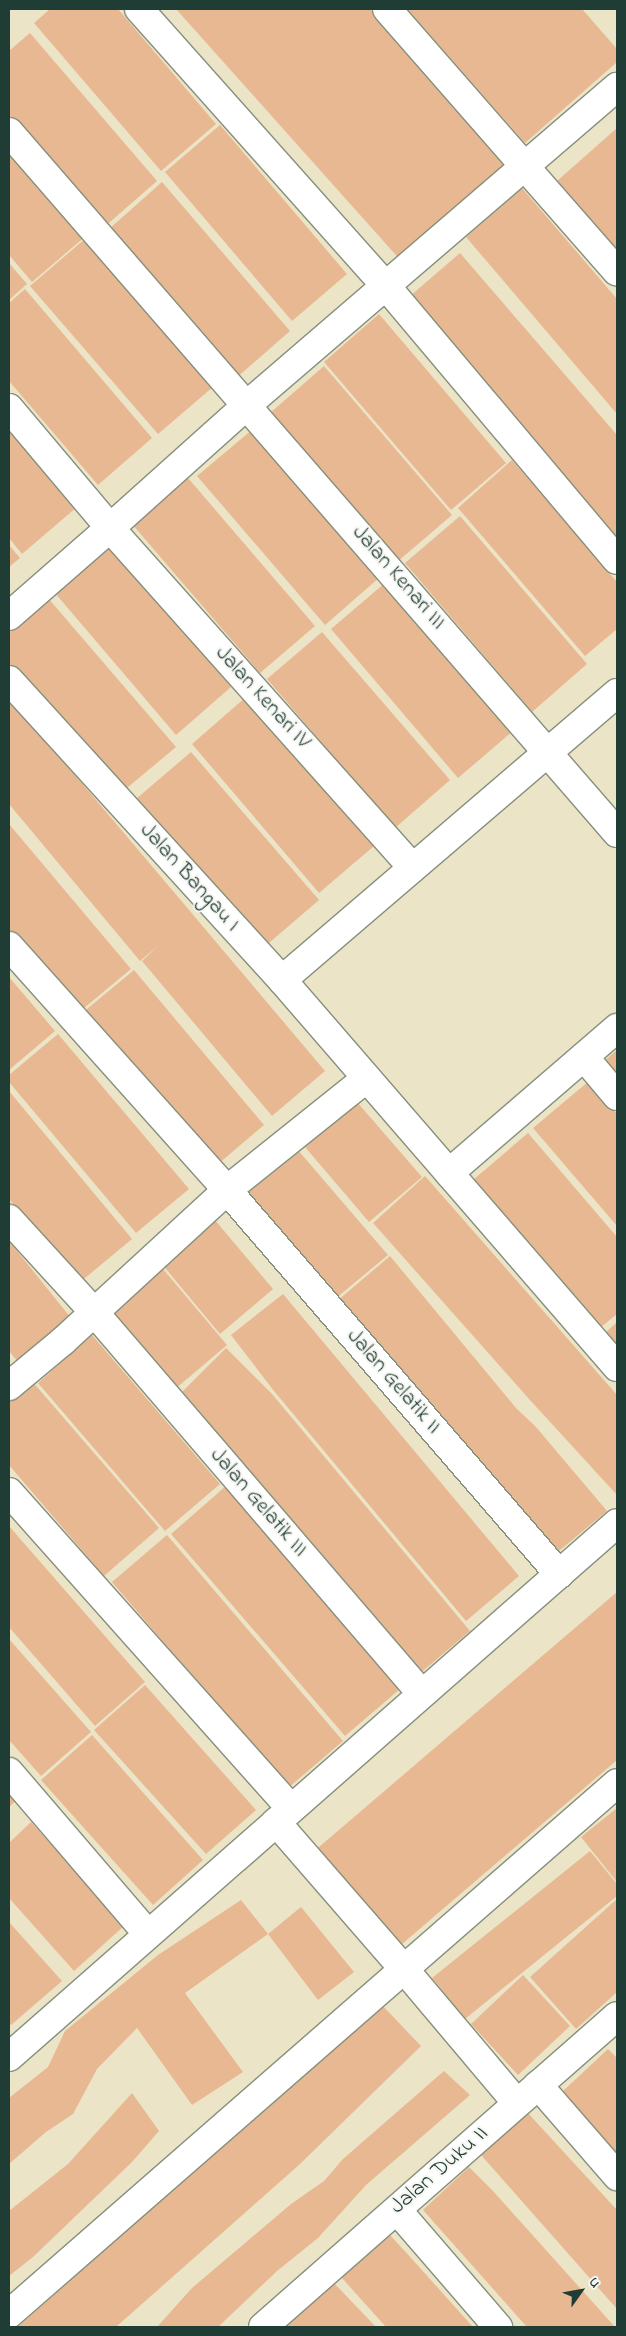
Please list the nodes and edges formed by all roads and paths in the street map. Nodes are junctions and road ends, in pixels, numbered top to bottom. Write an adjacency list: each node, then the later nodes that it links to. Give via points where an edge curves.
1 (139, 9): 7 (street)
2 (387, 9): 5 (street)
3 (617, 87): 5 (street)
4 (9, 132): 8 (street, Jalan Kenari III)
5 (526, 166): 6 (street); 7 (street)
6 (617, 272)
7 (386, 286): 8 (street); 11 (street)
8 (247, 405): 10 (street); 15 (street, Jalan Kenari III)
9 (9, 408): 10 (street, Jalan Kenari IV)
10 (110, 528): 12 (street); 17 (street, Jalan Kenari IV)
11 (617, 560)
12 (9, 616)
13 (9, 680): 19 (street, Jalan Bangau I)
14 (617, 693): 15 (street)
15 (548, 751): 16 (street, Jalan Kenari III); 17 (street)
16 (617, 833)
17 (413, 868): 19 (street)
18 (9, 946): 25 (street, Jalan Gelatik II)
19 (282, 980): 22 (street, Jalan Bangau I)
20 (617, 1028): 21 (street)
21 (584, 1057): 23 (street); 24 (street)
22 (367, 1078): 24 (street, Jalan Bangau I); 25 (street)
23 (617, 1096)
24 (449, 1173): 28 (street, Jalan Bangau I)
25 (227, 1190): 27 (street); 32 (street, Jalan Gelatik II)
26 (9, 1219): 27 (street, Jalan Gelatik III)
27 (94, 1312): 29 (street); 33 (street, Jalan Gelatik III)
28 (617, 1367)
29 (9, 1386)
30 (9, 1492): 36 (street)
31 (617, 1523): 32 (street)
32 (559, 1574): 33 (street)
33 (422, 1694): 36 (street)
34 (9, 1772): 37 (street)
35 (617, 1783): 38 (street)
36 (283, 1816): 37 (street); 38 (street)
37 (148, 1934): 40 (street)
38 (404, 1969): 42 (street); 45 (street)
39 (617, 2016): 41 (street, Jalan Duku II)
40 (11, 2050)
41 (538, 2085): 42 (street, Jalan Duku II); 43 (street)
42 (517, 2103): 44 (street, Jalan Duku II)
43 (617, 2176)
44 (396, 2210): 46 (street, Jalan Duku II); 47 (street)
45 (9, 2314)
46 (265, 2326)
47 (498, 2327)

